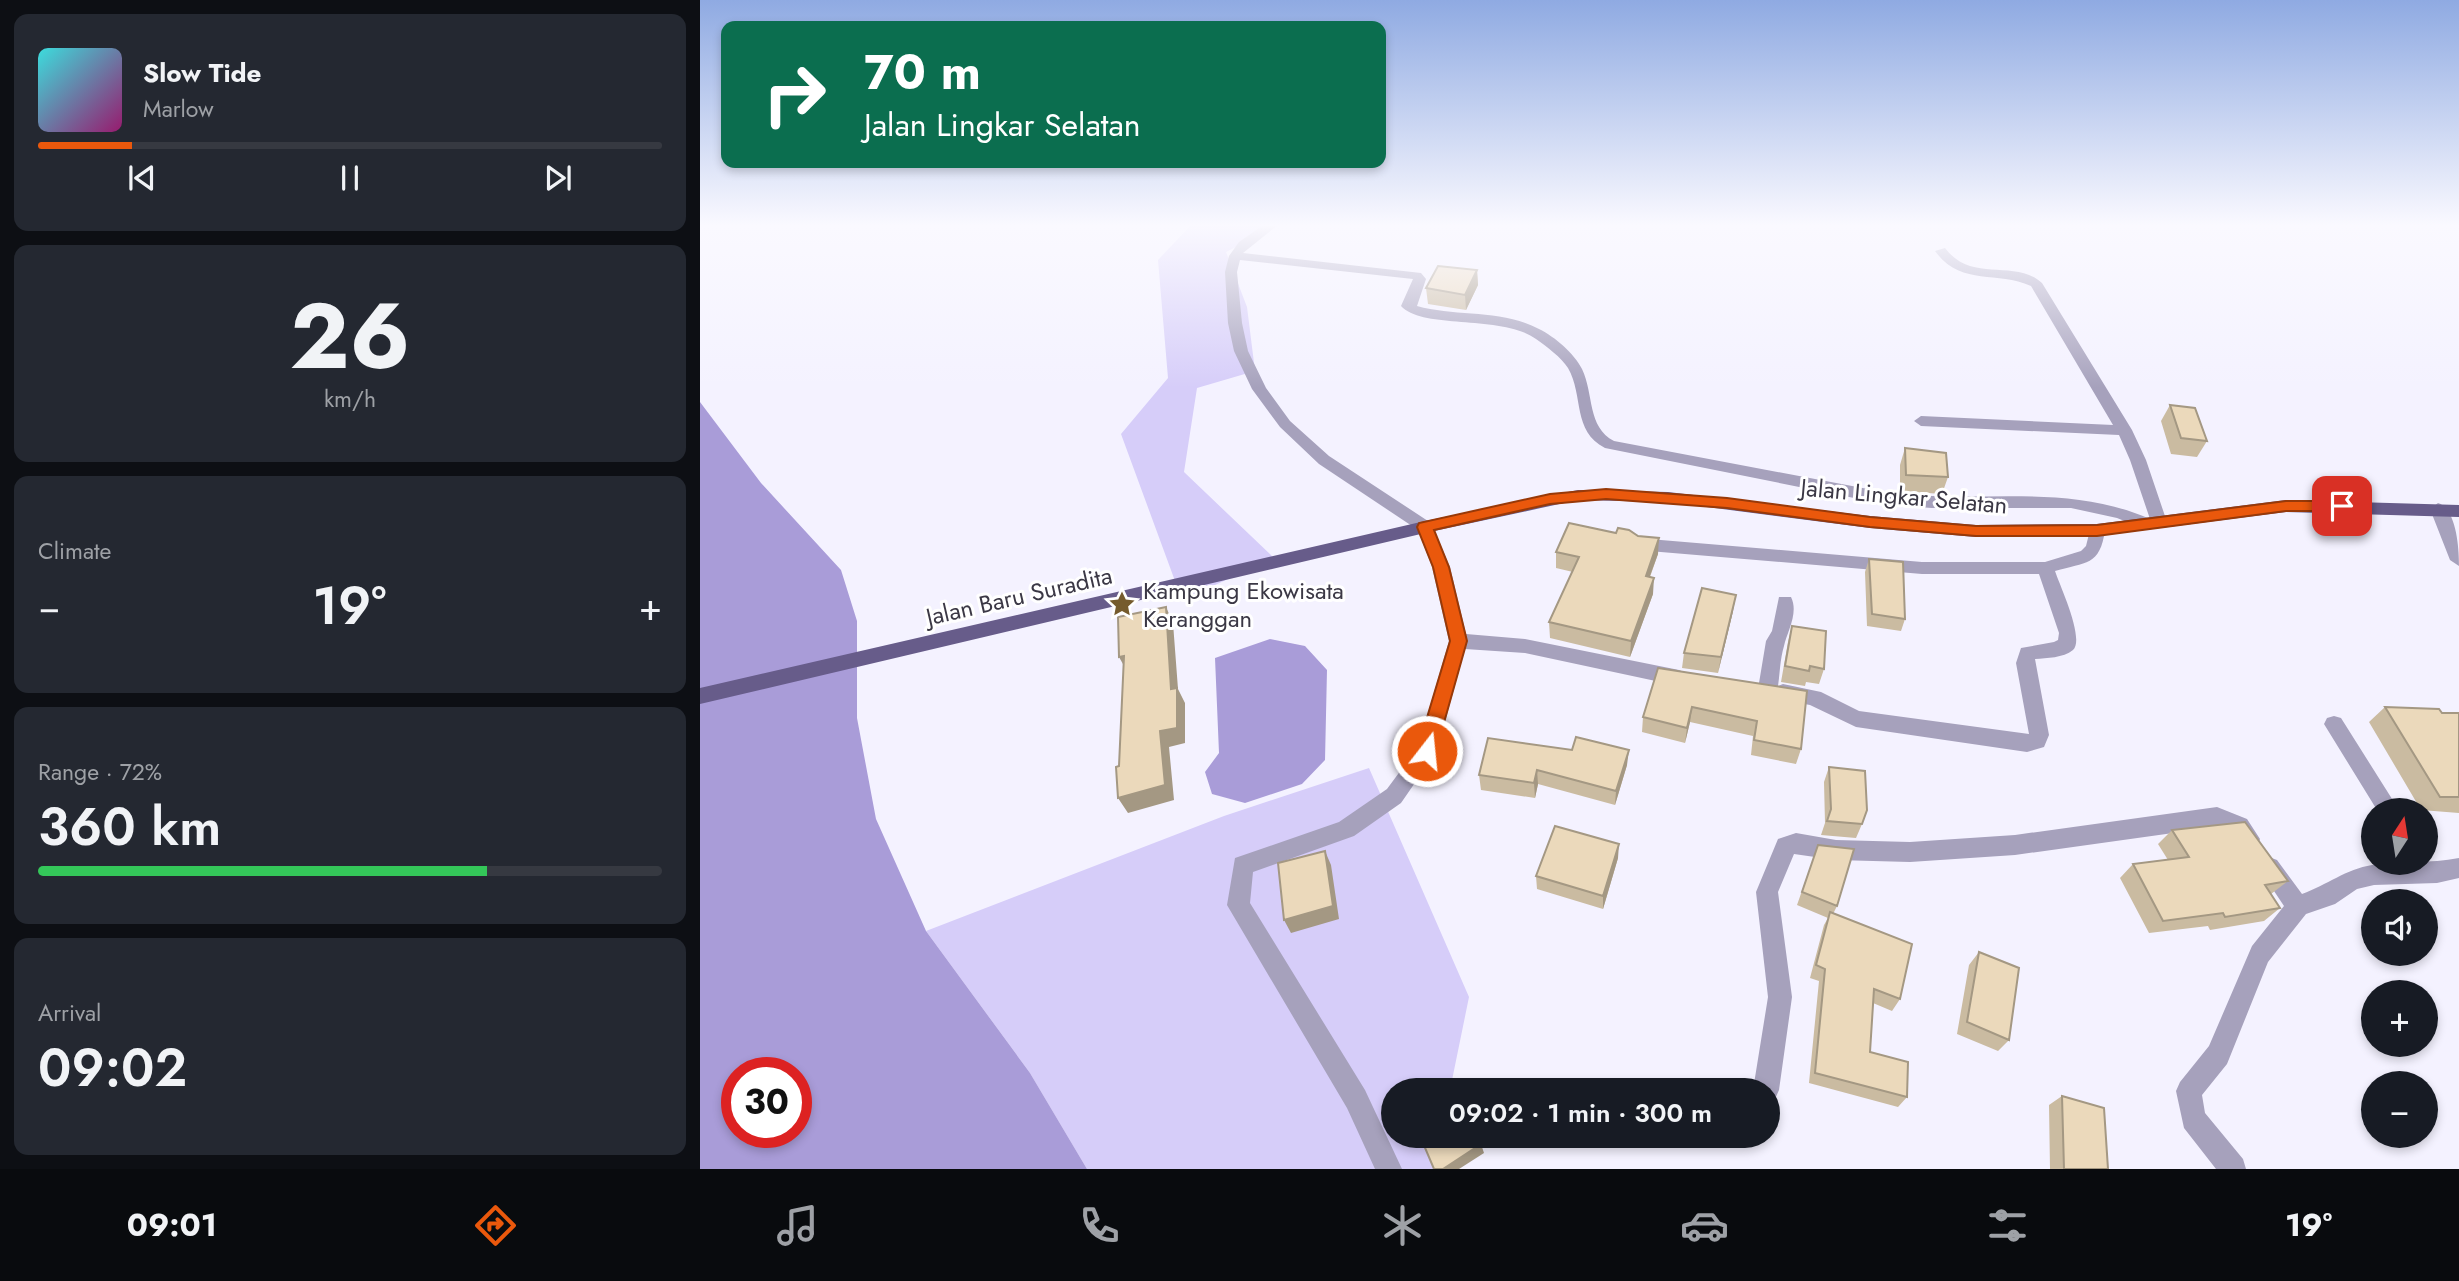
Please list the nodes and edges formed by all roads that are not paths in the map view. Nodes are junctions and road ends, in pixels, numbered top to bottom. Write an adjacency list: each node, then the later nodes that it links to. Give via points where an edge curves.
1 (1232, 279): 9 (street, via 1241,351 1259,389 1285,424 1324,460)
2 (1420, 279): 8 (street, via 1408,306 1412,309 1536,332 1576,368 1594,432 1610,445 1889,499 2065,502)
3 (2028, 279): 5 (street, via 2036,283)
4 (1921, 421): 5 (street)
5 (2124, 430): 8 (street, via 2138,460)
6 (2438, 509): 7 (main road, Jalan Lingkar Selatan); 8 (main road, Jalan Lingkar Selatan, via 2286,506); 13 (street)
7 (2459, 511)
8 (2153, 523): 10 (main road, Jalan Lingkar Selatan)
9 (1425, 527): 10 (main road, Jalan Lingkar Selatan, via 1550,499 1606,494 1976,531); 11 (main road, Jalan Lingkar Selatan); 16 (street, via 1441,567)
10 (2097, 530): 14 (street, via 2094,549 2087,555)
11 (1349, 544): 20 (main road, Jalan Baru Suradita)
12 (1637, 544): 14 (street, via 1923,568)
13 (2459, 560)
14 (2045, 568): 19 (street, via 2068,633 2067,644 2028,653 2025,663 2037,741 1856,719 1814,698)
15 (1785, 602): 19 (street)
16 (1458, 641): 17 (street, via 1525,646); 28 (street, via 1427,751 1394,796 1346,830 1243,865 1238,905 1356,1099)
17 (1696, 680)
18 (1744, 686): 19 (street)
19 (1768, 689)
20 (700, 696)
21 (2334, 724): 22 (street)
22 (2380, 798)
23 (2438, 866): 24 (street)
24 (2459, 868)
25 (2374, 875): 26 (street, via 2352,880 2327,896)
26 (2298, 906): 27 (street, via 2239,826 2217,817 2015,845 1910,852 1836,850 1797,843 1786,846 1767,892 1780,997); 29 (street, via 2260,954 2218,1055 2189,1091 2193,1119)
27 (1768, 1078)
28 (1389, 1169)
29 (2233, 1169)

